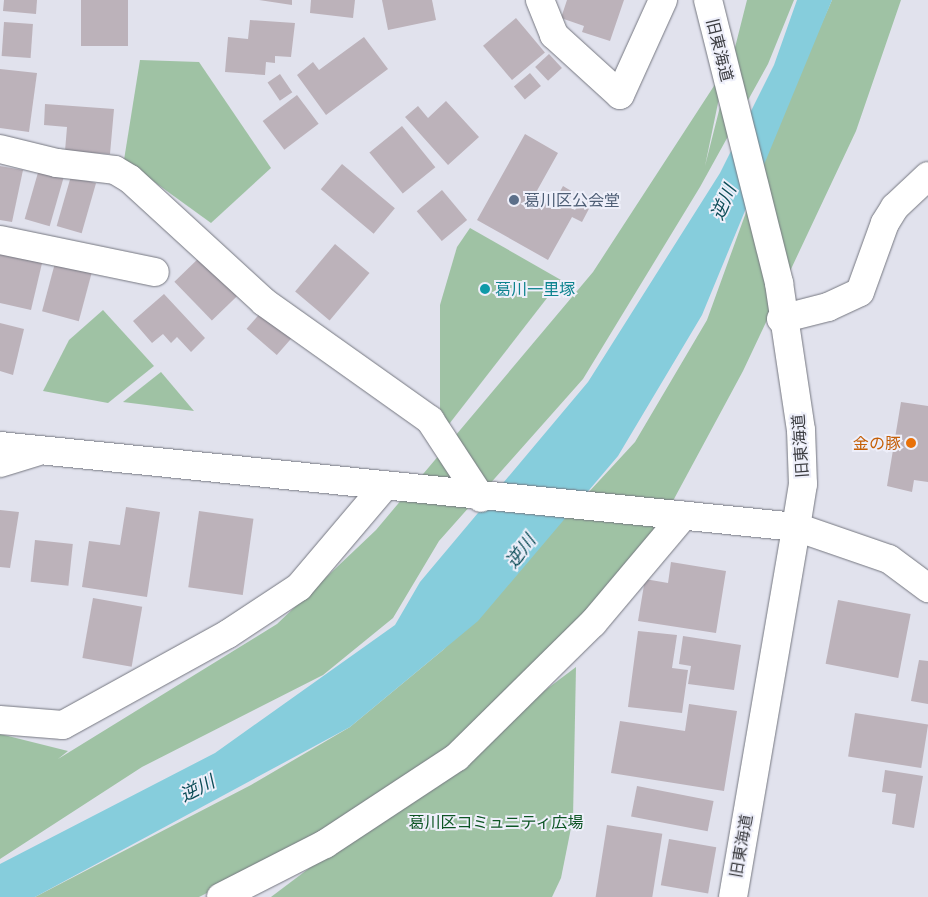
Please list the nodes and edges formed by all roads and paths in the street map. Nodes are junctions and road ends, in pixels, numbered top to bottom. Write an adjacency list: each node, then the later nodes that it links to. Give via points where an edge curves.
1 (540, 0): 2 (street, via 554,35 620,95)
2 (663, 0)
3 (708, 0): 8 (street, 旧東海道, via 779,283)
4 (0, 149): 14 (street, via 57,164 114,170 130,179 264,302 430,420)
5 (928, 176): 8 (street, via 895,207 885,223 860,292 828,307)
6 (0, 240): 7 (street)
7 (155, 272)
8 (781, 319): 16 (street, 旧東海道, via 801,430 803,484)
9 (0, 430): 11 (street)
10 (0, 446): 11 (street)
11 (39, 451): 12 (street); 13 (street)
12 (0, 463)
13 (382, 488): 14 (street); 18 (street, via 299,587 228,634 63,726)
14 (480, 498): 15 (street)
15 (683, 516): 16 (street); 19 (street, via 593,623 456,757 325,844)
16 (796, 527): 17 (street, via 889,558); 20 (street, 旧東海道)
17 (928, 588)
18 (0, 720)
19 (221, 897)
20 (732, 897)

